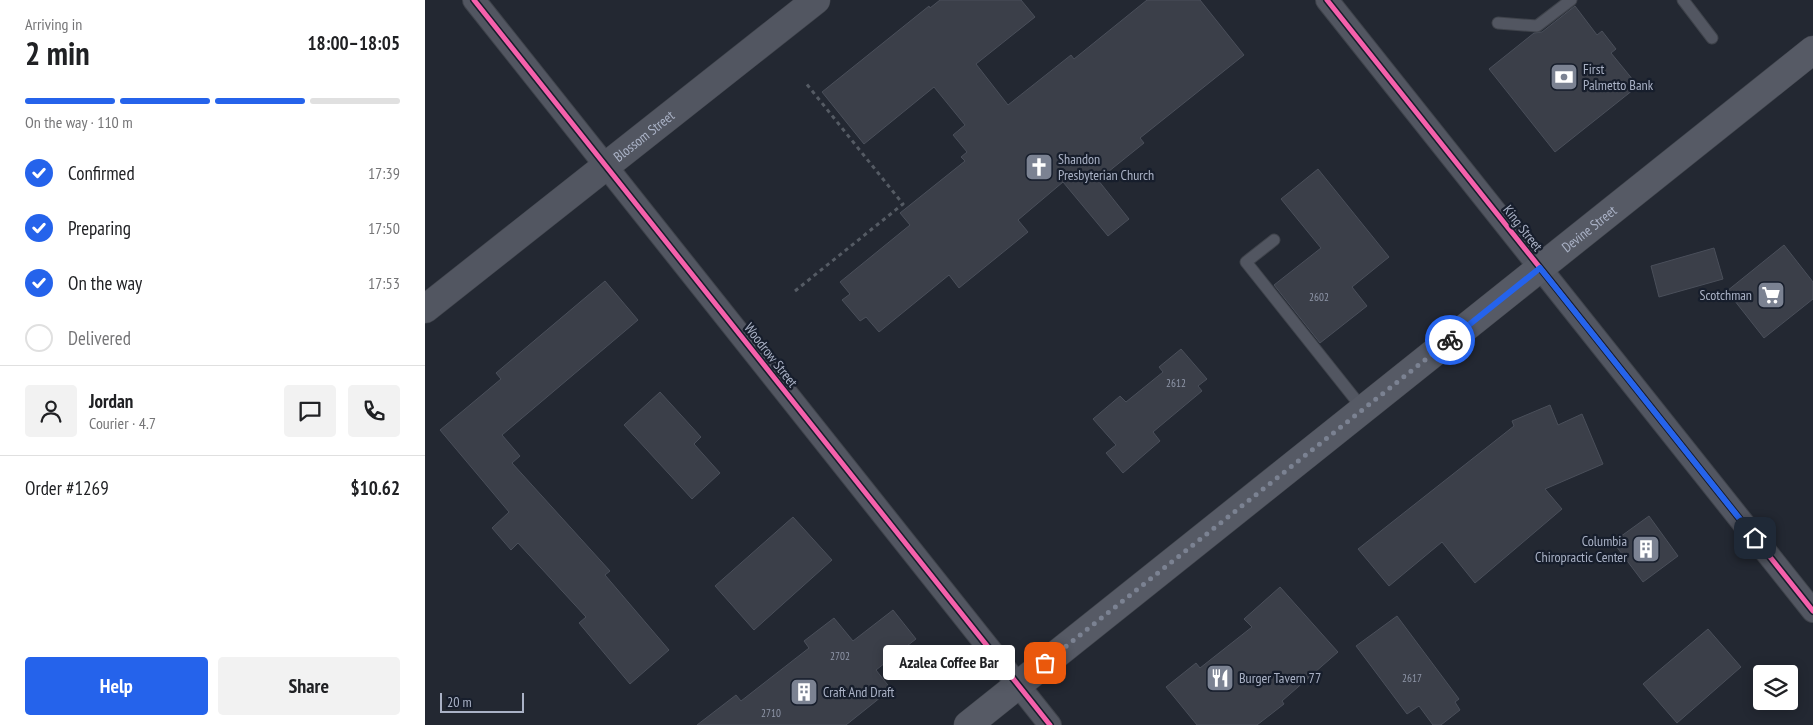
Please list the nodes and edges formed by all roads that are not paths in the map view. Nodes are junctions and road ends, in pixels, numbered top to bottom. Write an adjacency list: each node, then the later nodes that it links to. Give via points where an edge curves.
1 (474, 0): 9 (street, Woodrow Street)
2 (816, 0): 9 (street, Blossom Street)
3 (1327, 0): 11 (street, King Street)
4 (1571, 0): 6 (lane, via 1537,26)
5 (1683, 0): 7 (lane)
6 (1497, 24)
7 (1712, 38)
8 (1813, 50): 11 (main road, Devine Street)
9 (606, 166): 12 (street, Blossom Street); 15 (street, Woodrow Street)
10 (1274, 240): 13 (lane, via 1246,262)
11 (1540, 268): 13 (main road, Devine Street); 14 (street, King Street)
12 (425, 309)
13 (1363, 410): 15 (main road, Devine Street)
14 (1813, 611)
15 (1018, 684): 16 (main road, Devine Street); 17 (street, Woodrow Street)
16 (968, 725)
17 (1050, 725)

